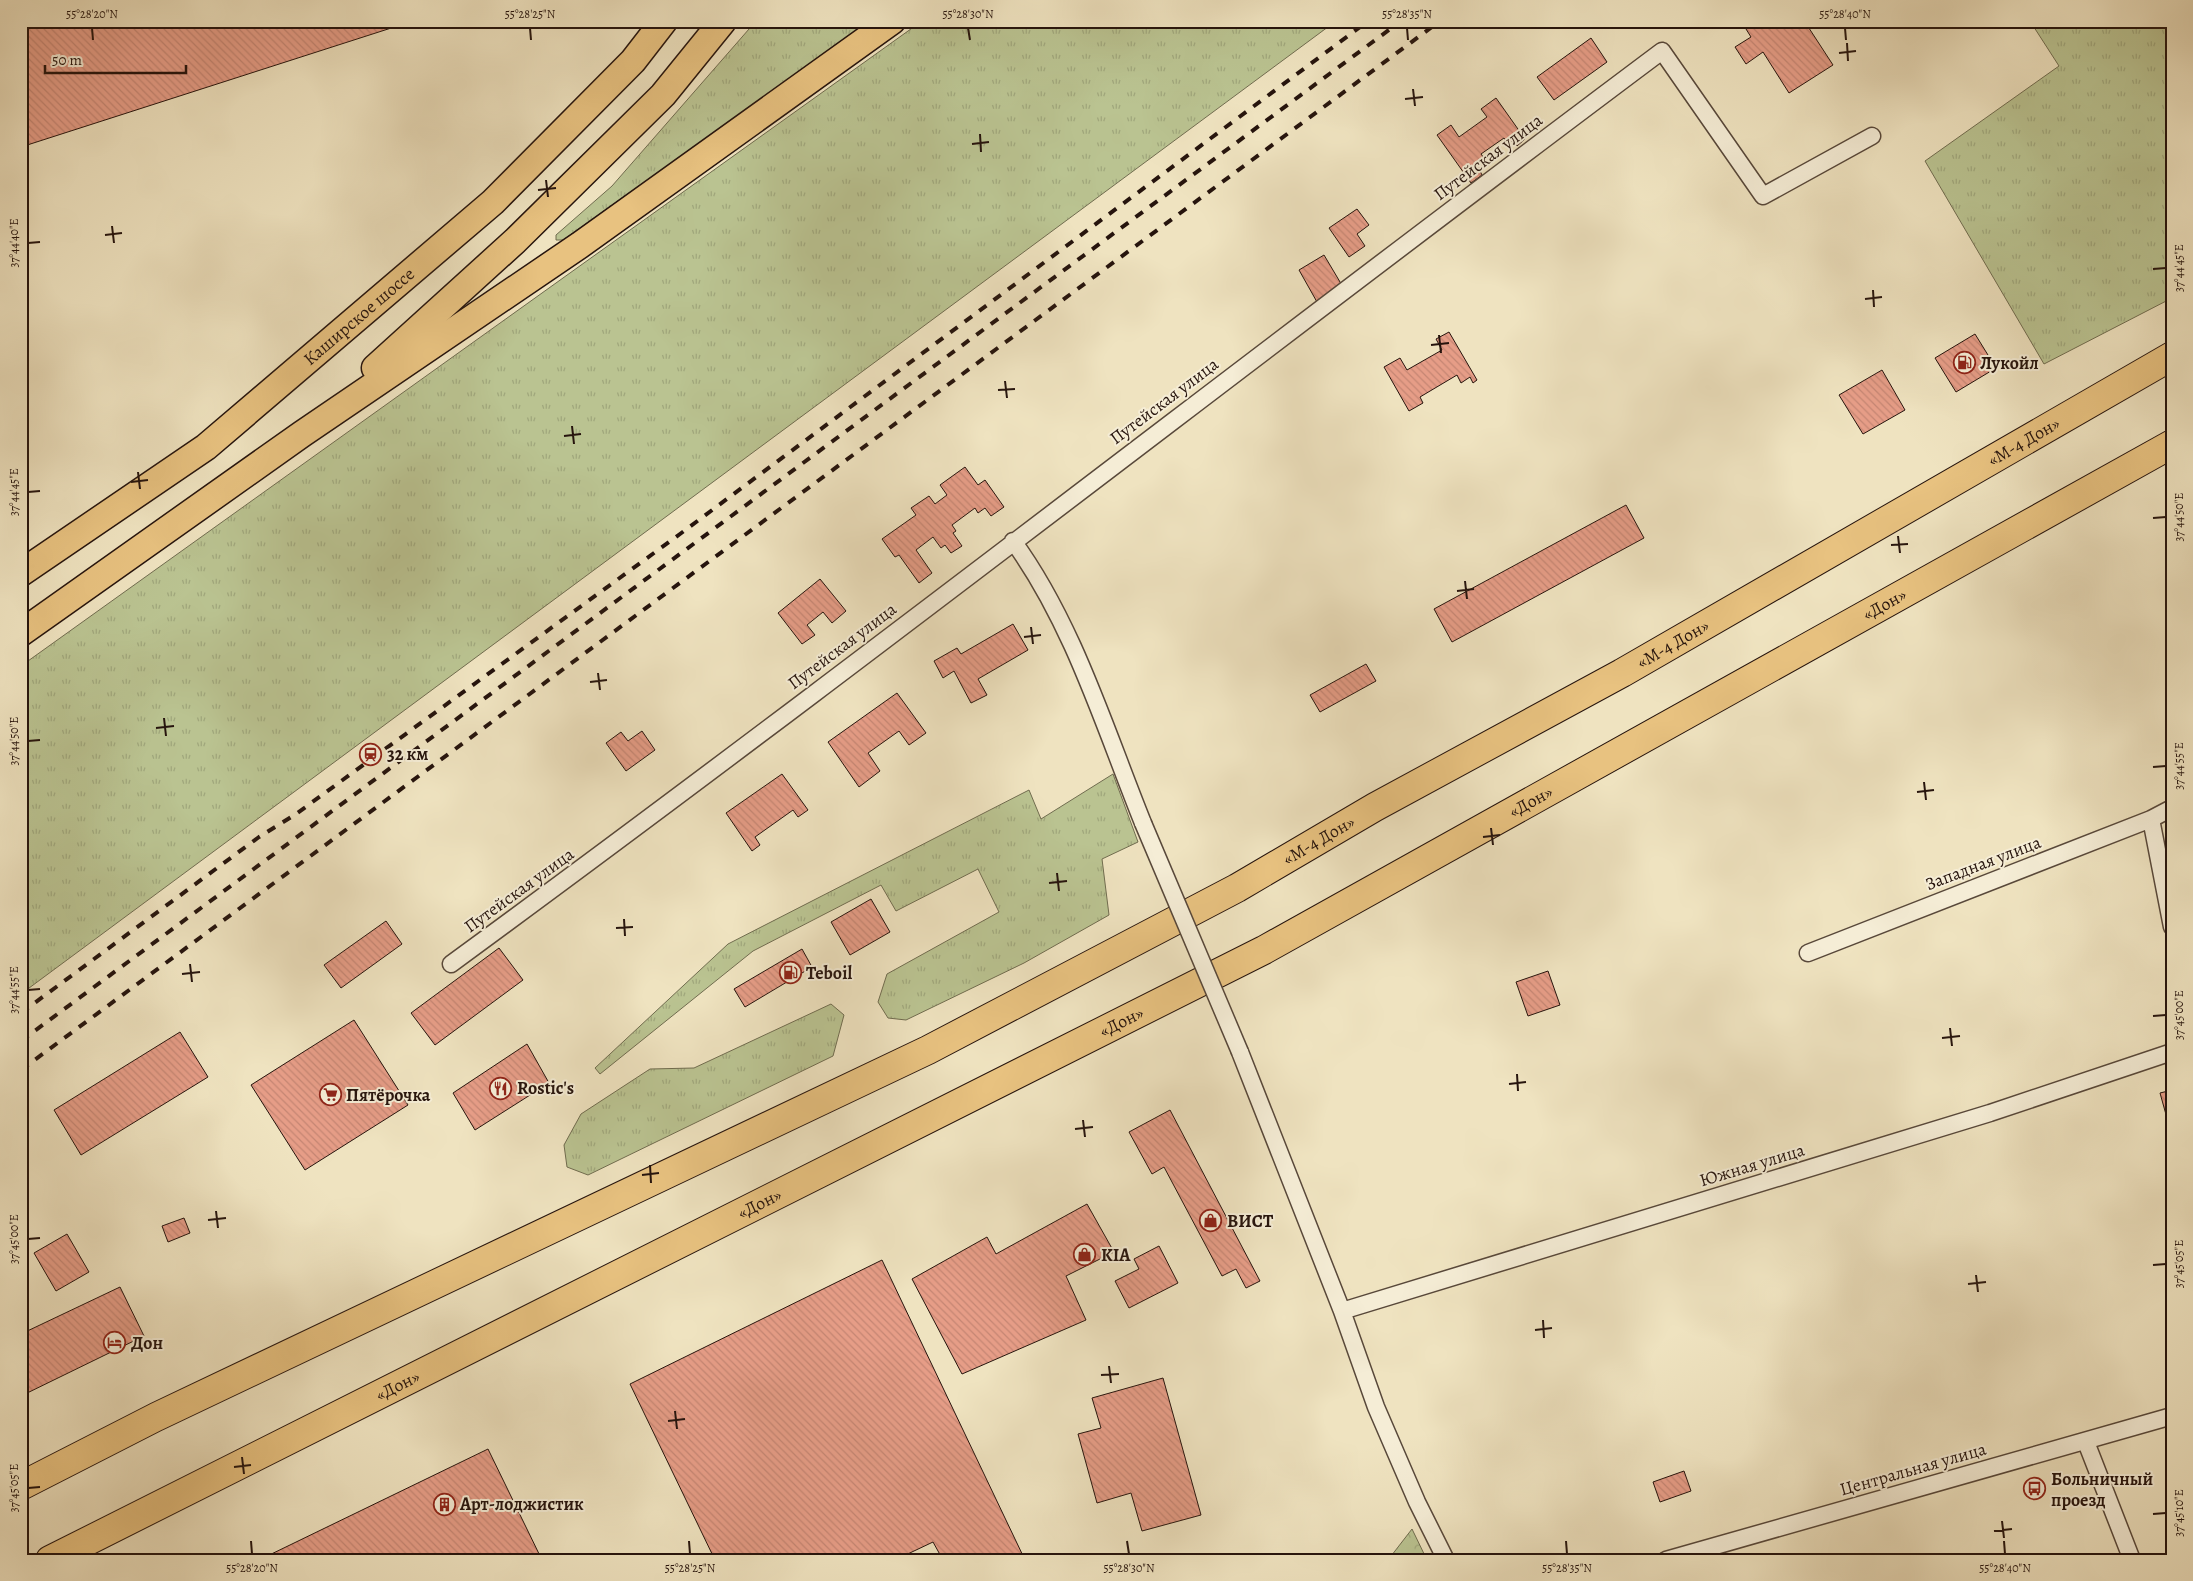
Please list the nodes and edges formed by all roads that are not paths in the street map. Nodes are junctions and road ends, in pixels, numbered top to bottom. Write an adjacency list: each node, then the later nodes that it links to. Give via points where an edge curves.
1 (664, 21): 9 (main road, Каширское шоссе, via 632,61 493,202 206,447)
2 (723, 21): 6 (main road, via 663,94 522,234)
3 (892, 21): 6 (main road, via 580,245)
4 (1872, 136): 8 (street, Путейская улица, via 1763,196 1662,51)
5 (2172, 356): 20 (highway, «М-4 Дон», via 1622,673 1170,924 928,1050 156,1417)
6 (302, 434): 10 (main road)
7 (2172, 444): 21 (highway, «Дон», via 1264,950)
8 (1013, 541): 15 (street, Путейская улица, via 651,817); 17 (street, bridge, via 1031,565 1072,643)
9 (21, 574)
10 (21, 633)
11 (2172, 808): 12 (street, Западная улица)
12 (2151, 819): 13 (street); 14 (street, Западная улица)
13 (2172, 927)
14 (1808, 953)
15 (451, 964)
16 (2172, 1052): 17 (street, Южная улица, via 1990,1113)
17 (1342, 1311): 22 (street, via 1376,1407)
18 (2172, 1416): 19 (street, Центральная улица)
19 (2086, 1442): 23 (street, Центральная улица); 24 (street)
20 (21, 1486)
21 (50, 1560)
22 (1446, 1560)
23 (1666, 1560)
24 (2132, 1560)

